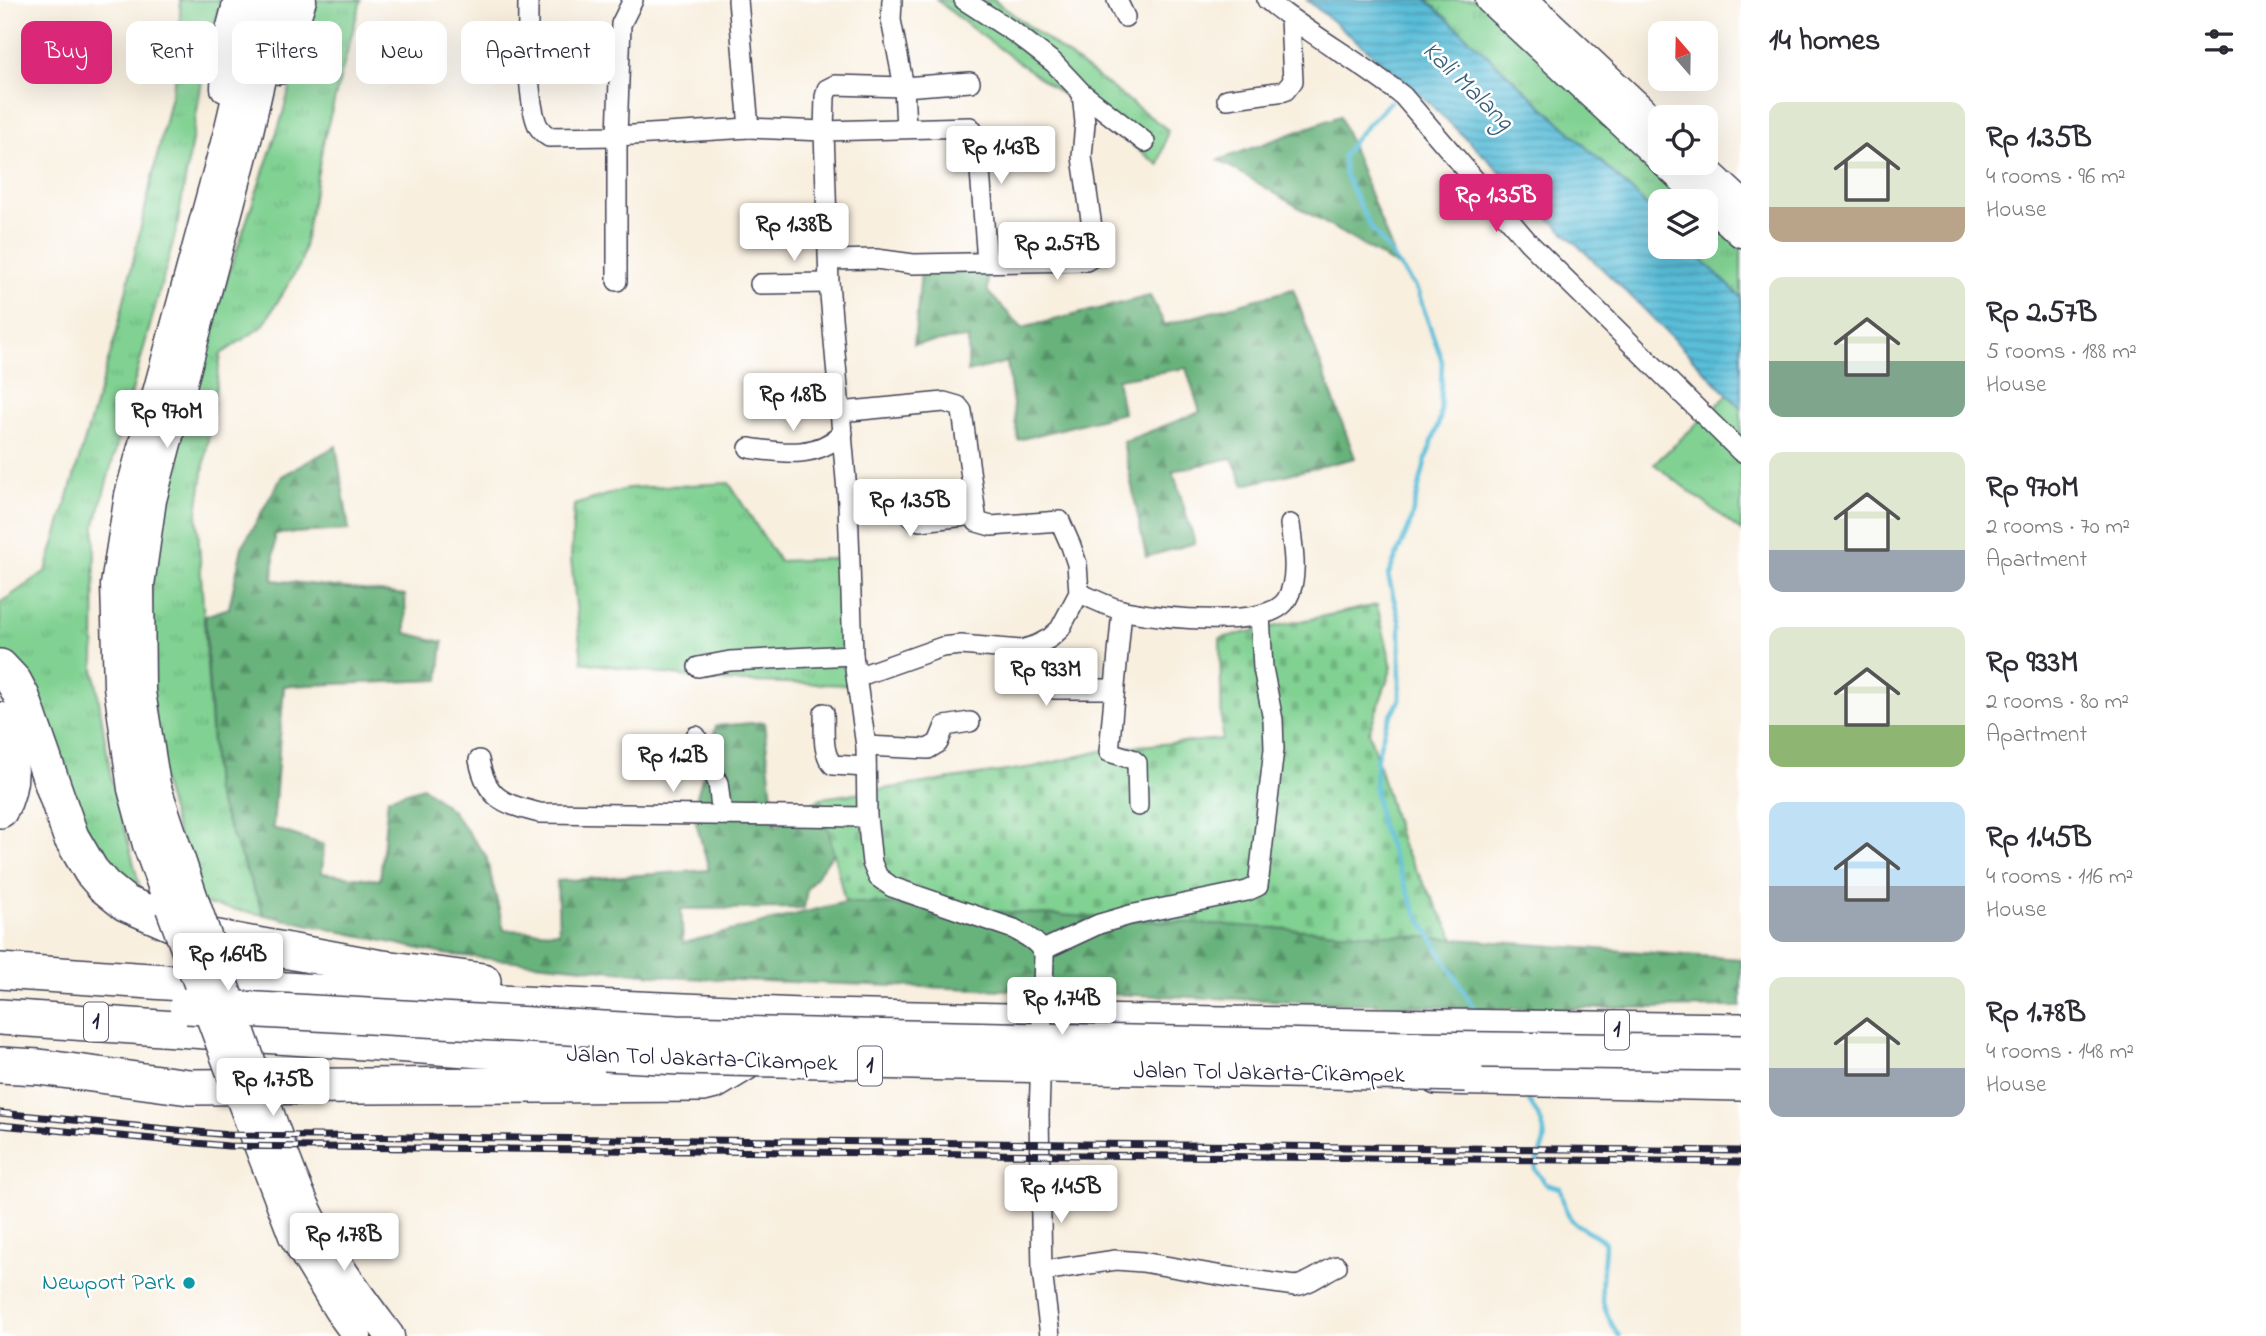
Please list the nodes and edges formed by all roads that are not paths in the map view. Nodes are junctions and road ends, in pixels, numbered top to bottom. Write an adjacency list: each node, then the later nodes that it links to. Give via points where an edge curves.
1 (238, 0): 22 (main road, via 225,69)
2 (258, 0): 22 (main road)
3 (279, 0): 22 (main road)
4 (302, 0): 22 (main road, via 279,69)
5 (528, 0): 23 (street, via 527,34 538,126 550,137)
6 (633, 0): 23 (street, via 621,24)
7 (738, 0): 19 (street)
8 (892, 0): 15 (street, via 891,20)
9 (964, 0): 16 (street, via 1054,62)
10 (1267, 0): 13 (street)
11 (1490, 0): 25 (main road)
12 (1524, 0): 18 (main road)
13 (1290, 19): 17 (street, via 1290,88); 38 (street, via 1403,96 1529,243)
14 (970, 82): 15 (street)
15 (904, 87): 20 (street); 21 (street, via 835,85 827,89)
16 (1082, 93): 24 (street); 31 (street, via 1082,157 1096,255 1086,261)
17 (1227, 99)
18 (1648, 116)
19 (749, 128): 21 (street); 23 (street)
20 (906, 128): 21 (street); 31 (street, via 970,127 975,134)
21 (824, 131): 30 (street)
22 (237, 136): 73 (main road, bridge, via 129,495 115,585 118,686 132,789 147,845 182,903)
23 (617, 136): 32 (street)
24 (1145, 142)
25 (1648, 147)
26 (1678, 175): 29 (main road)
27 (1711, 175): 28 (main road)
28 (1741, 203)
29 (1741, 233)
30 (829, 260): 31 (street); 33 (street)
31 (987, 262)
32 (617, 281)
33 (829, 283): 34 (street); 35 (street)
34 (760, 284)
35 (840, 412): 36 (street); 40 (street, via 944,402 958,406)
36 (843, 433): 37 (street, via 808,453); 39 (street)
37 (749, 448)
38 (1741, 452)
39 (848, 503): 40 (street, via 894,503 920,521); 46 (street)
40 (975, 515): 42 (street, via 984,526 1060,521 1077,564)
41 (1290, 524): 44 (street, via 1293,575 1288,598 1276,611)
42 (1080, 593): 43 (street); 45 (street, via 1060,629)
43 (1122, 610): 44 (street, via 1185,619); 50 (street)
44 (1260, 615): 62 (street, via 1274,749 1258,886 1099,924)
45 (1037, 645): 49 (street, via 1021,650 942,647); 50 (street, via 1049,687)
46 (853, 655): 48 (street, via 730,661); 49 (street)
47 (0, 667): 66 (highway, via 22,697 71,836 91,871 125,903 196,934 376,967)
48 (698, 667)
49 (856, 677): 55 (street)
50 (1113, 689): 58 (street, via 1109,751 1137,762)
51 (824, 713): 57 (street, via 829,761)
52 (0, 720): 59 (highway, via 10,758 10,779)
53 (970, 722): 55 (street, via 945,726 938,743 928,749)
54 (696, 736): 60 (street, via 718,783)
55 (866, 746): 57 (street)
56 (479, 760): 60 (street, via 497,799 539,813)
57 (866, 767): 61 (street)
58 (1138, 806)
59 (0, 810)
60 (722, 815): 61 (street)
61 (867, 817): 62 (street, via 878,877 910,895 1014,929 1031,938)
62 (1044, 953): 75 (street, bridge, via 1039,1117)
63 (0, 971): 66 (highway, Jalan Tol Jakarta–Cikampek / 1, via 453,1000)
64 (0, 994): 68 (highway, 1, bridge, via 677,1033)
65 (0, 1016): 69 (highway, Jalan Tol Jakarta–Cikampek / 1, via 482,1050); 71 (highway, 1, bridge, via 678,1058 1403,1074)
66 (824, 1017): 67 (highway, Jalan Tol Jakarta–Cikampek / 1)
67 (1741, 1031)
68 (1741, 1053)
69 (745, 1063): 70 (highway, via 704,1084 189,1087); 72 (highway, Jalan Tol Jakarta–Cikampek / 1)
70 (0, 1065)
71 (1741, 1075)
72 (1741, 1083)
73 (304, 1231): 76 (main road, via 338,1310); 77 (main road)
74 (1337, 1266): 75 (street, via 1295,1286 1116,1260)
75 (1042, 1271): 78 (street)
76 (357, 1336)
77 (390, 1336)
78 (1050, 1336)

